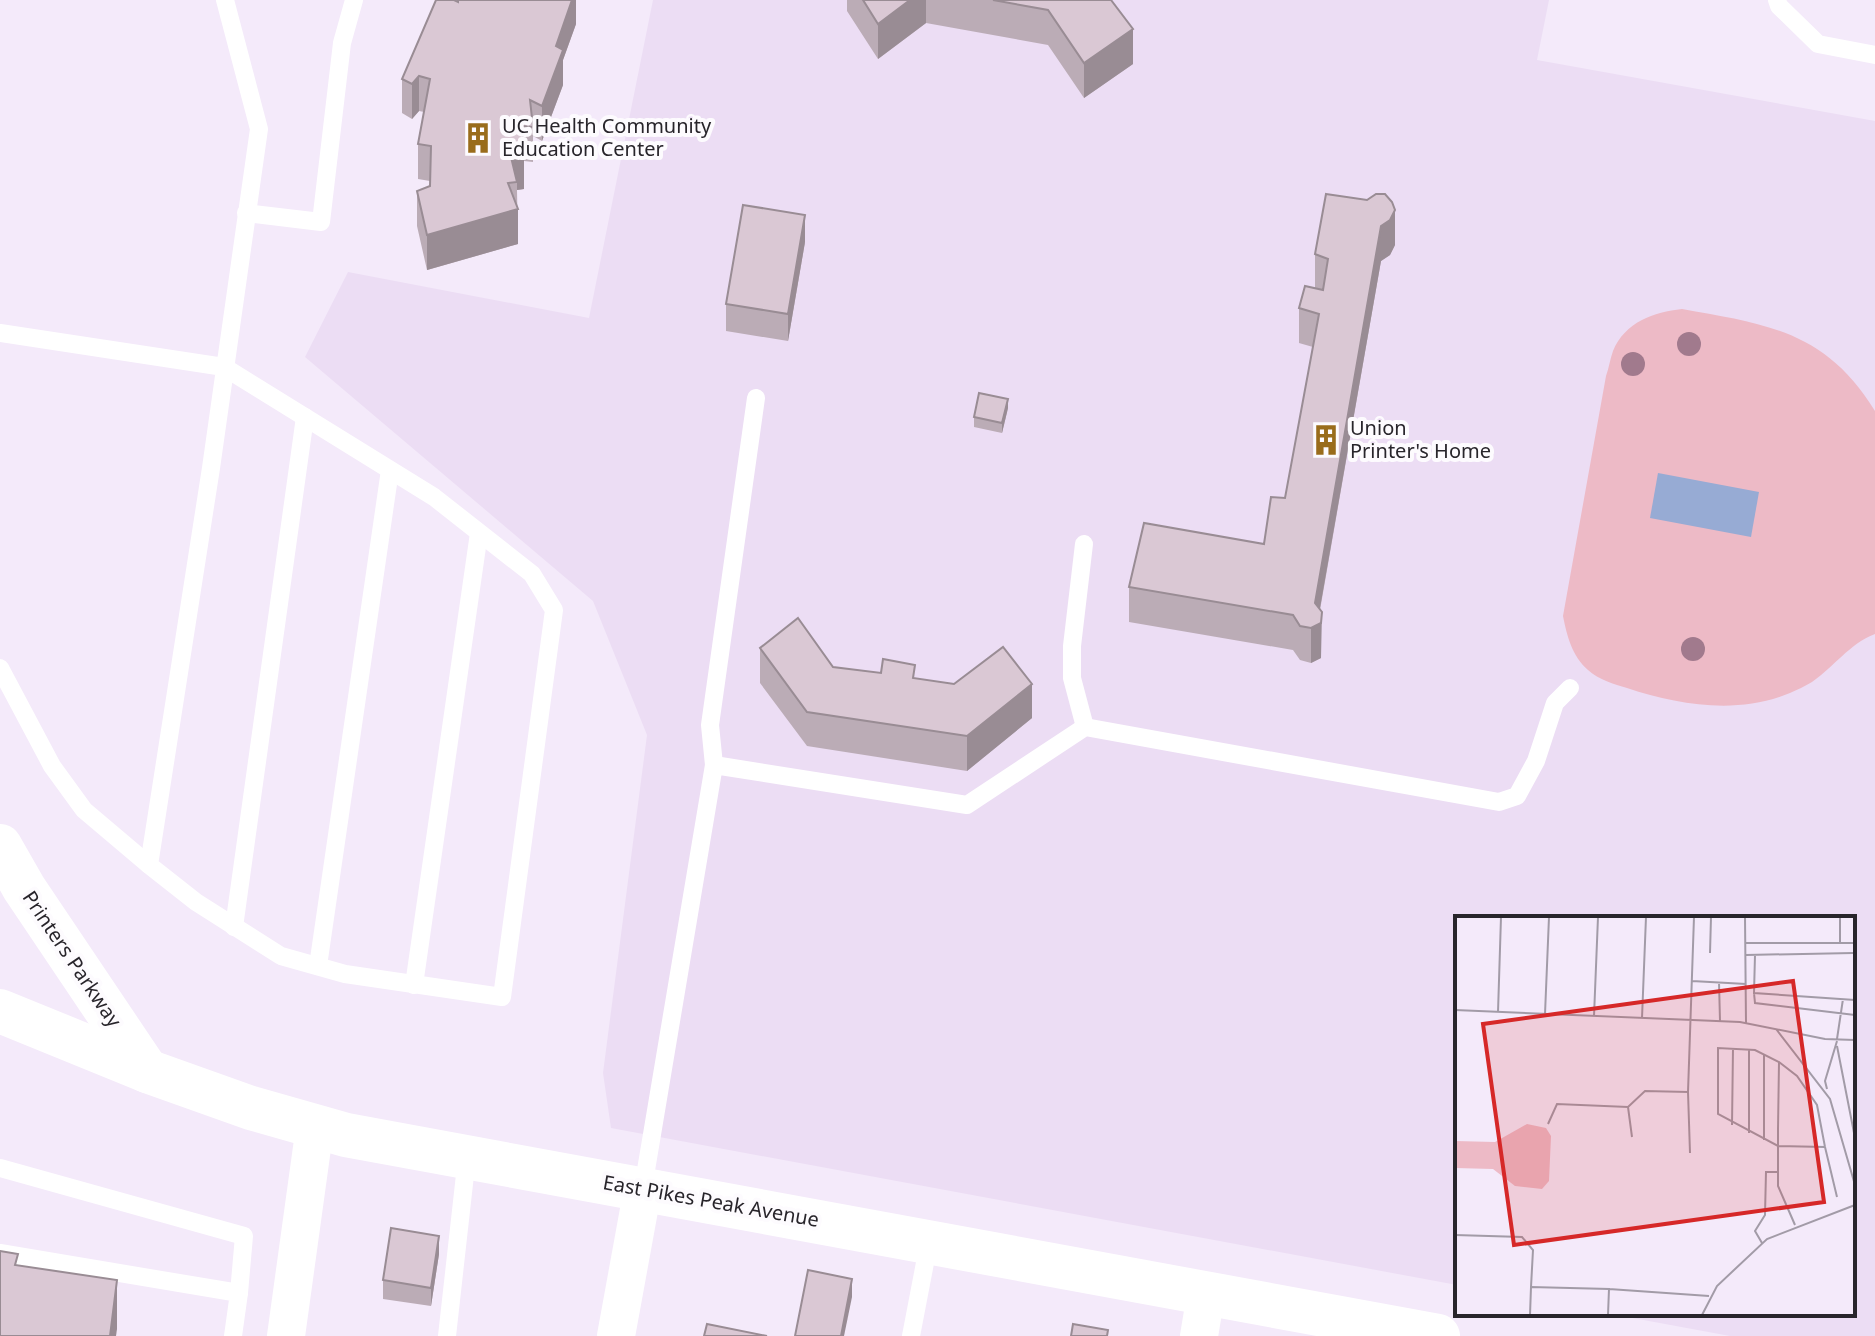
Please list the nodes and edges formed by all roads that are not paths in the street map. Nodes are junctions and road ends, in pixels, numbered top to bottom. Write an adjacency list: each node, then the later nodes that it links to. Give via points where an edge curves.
1 (225, 0): 5 (lane, via 259,129)
2 (354, 0): 5 (lane, via 342,43 321,222)
3 (1777, 0): 4 (lane, via 1818,44)
4 (1875, 55)
5 (246, 213): 7 (lane)
6 (0, 333): 7 (lane)
7 (224, 367): 9 (lane); 18 (lane)
8 (756, 398): 16 (lane, via 710,725)
9 (305, 417): 10 (lane); 19 (lane)
10 (390, 470): 11 (lane); 20 (lane)
11 (479, 533): 21 (lane); 21 (lane, via 532,574 554,610 502,997)
12 (1084, 544): 15 (lane, via 1072,678)
13 (0, 668): 18 (lane, via 52,766 84,810)
14 (1570, 688): 15 (lane, via 1555,703 1536,761 1517,796 1499,802)
15 (1085, 727): 16 (lane, via 967,805)
16 (714, 765): 27 (lane)
17 (0, 846): 23 (main road, Printers Parkway)
18 (149, 865): 19 (lane)
19 (234, 927): 20 (lane, via 281,956)
20 (318, 966): 21 (lane)
21 (414, 985)
22 (0, 1011): 23 (main road, East Pikes Peak Avenue)
23 (147, 1071): 24 (main road, East Pikes Peak Avenue)
24 (315, 1126): 25 (main road, East Pikes Peak Avenue); 33 (street)
25 (467, 1157): 27 (main road, East Pikes Peak Avenue); 34 (lane)
26 (0, 1168): 30 (lane, via 244,1236)
27 (643, 1188): 28 (main road, East Pikes Peak Avenue); 35 (street)
28 (929, 1242): 31 (main road, East Pikes Peak Avenue); 36 (lane)
29 (0, 1253): 30 (lane)
30 (239, 1293): 32 (lane)
31 (1206, 1294): 37 (street); 38 (main road, East Pikes Peak Avenue)
32 (233, 1336)
33 (286, 1336)
34 (447, 1336)
35 (616, 1336)
36 (911, 1336)
37 (1199, 1336)
38 (1438, 1336)

